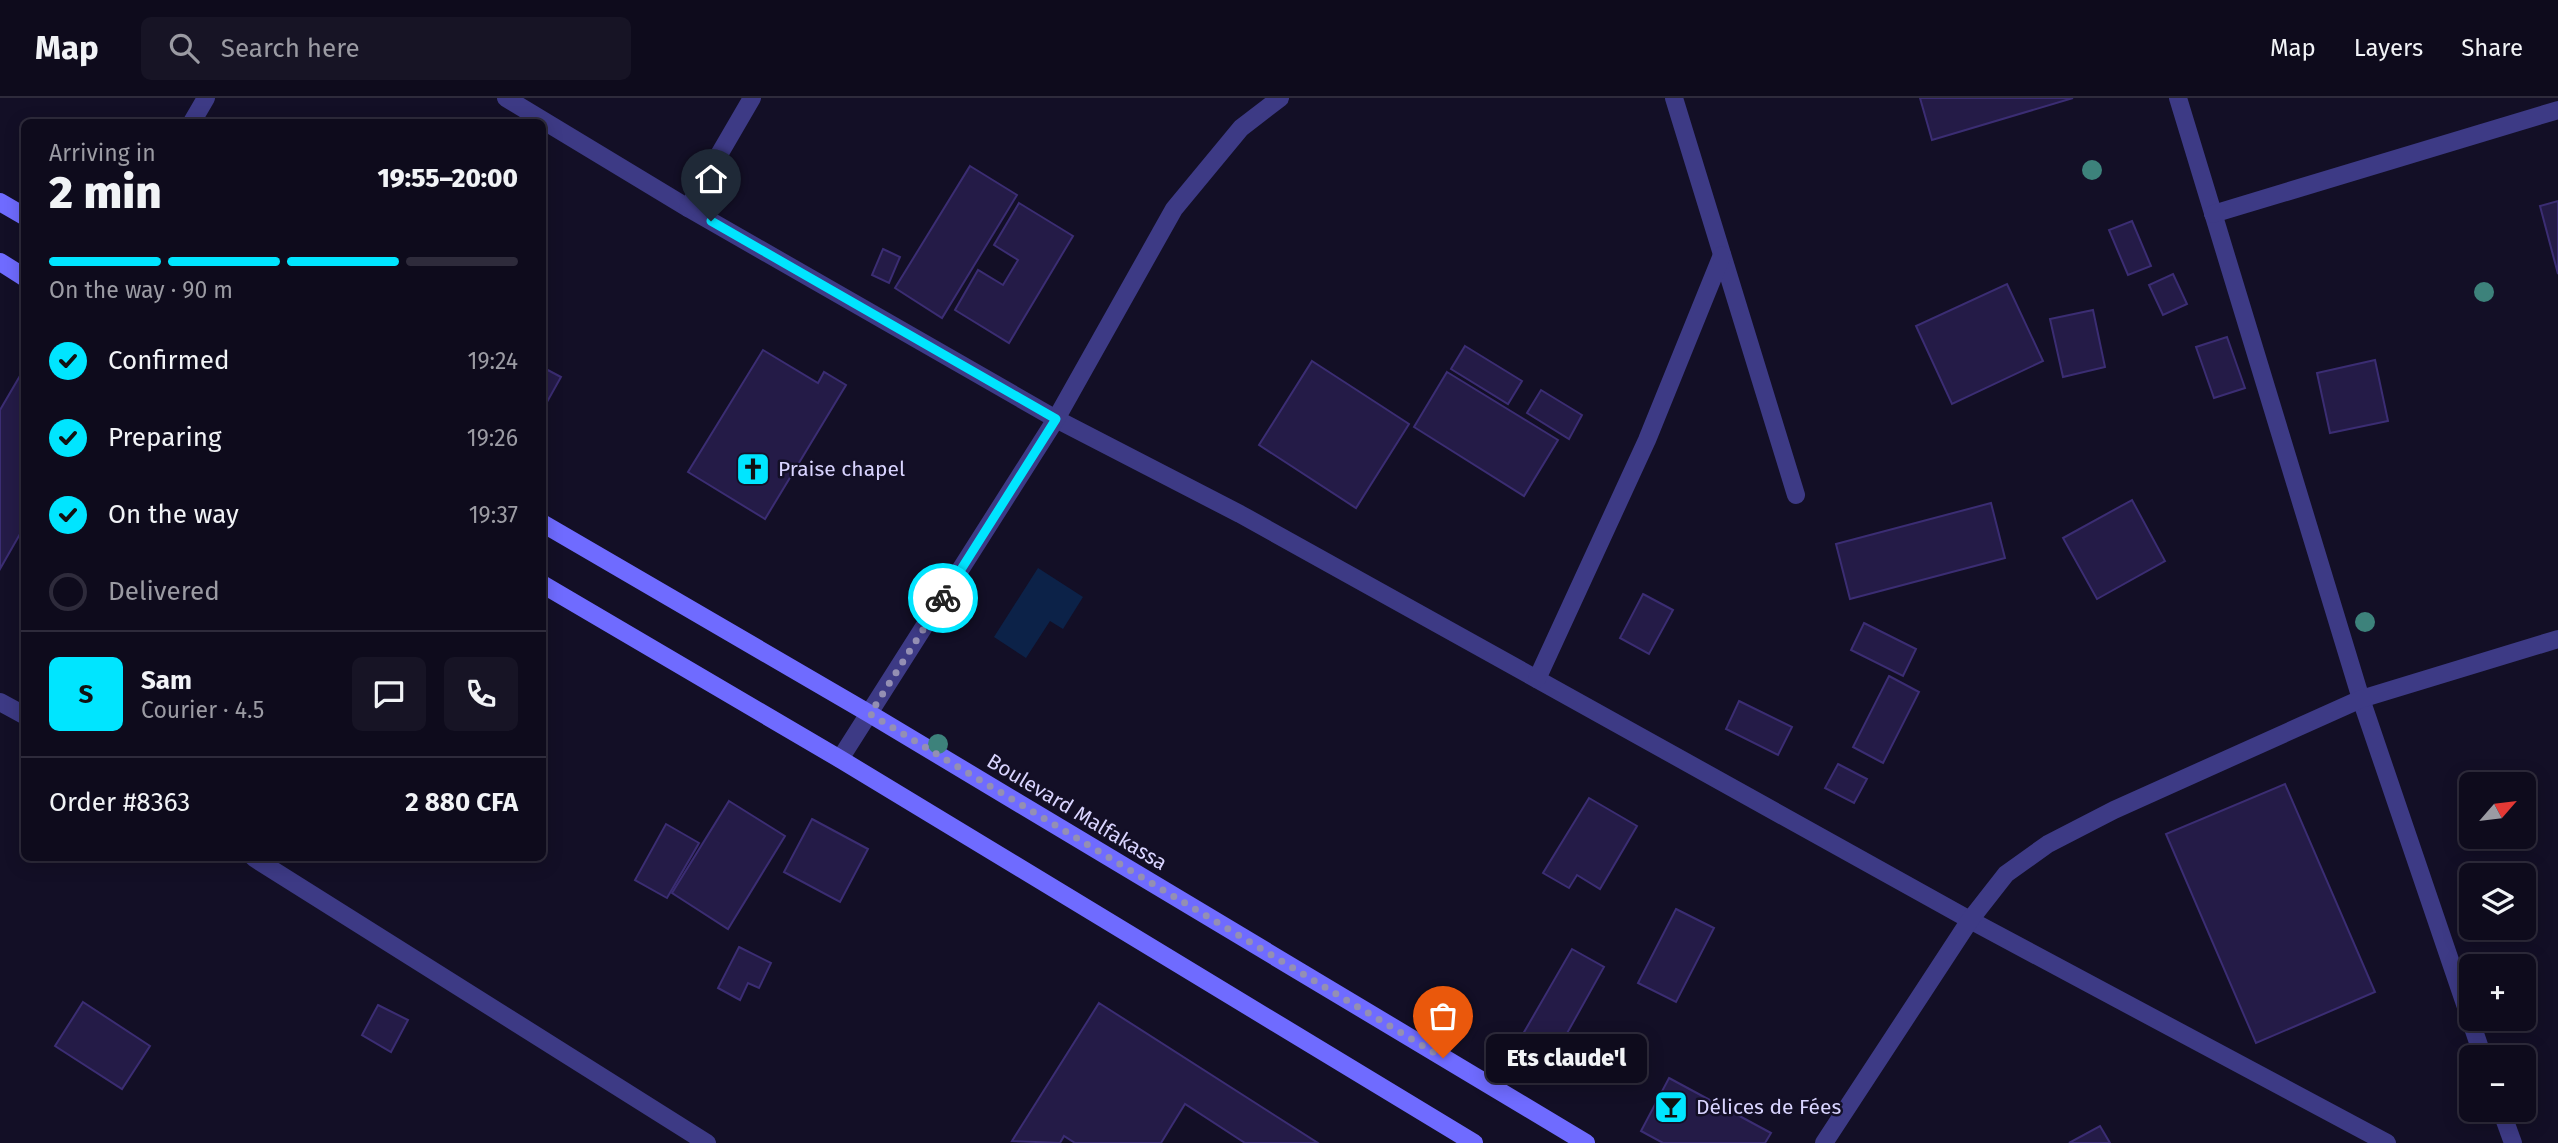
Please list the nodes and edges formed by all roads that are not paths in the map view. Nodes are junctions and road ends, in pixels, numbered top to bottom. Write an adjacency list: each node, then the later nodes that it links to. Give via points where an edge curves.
1 (206, 98): 8 (street)
2 (506, 98): 9 (street)
3 (752, 98): 12 (street)
4 (1280, 98): 18 (street, via 1241,128 1174,209)
5 (1674, 98): 15 (street)
6 (2179, 98): 14 (street)
7 (2558, 110): 14 (street)
8 (194, 119)
9 (541, 119)
10 (546, 122): 12 (street)
11 (0, 202): 13 (main road)
12 (688, 208): 18 (street)
13 (21, 214)
14 (2213, 214): 24 (street)
15 (1722, 255): 19 (street); 23 (street, via 1647,440)
16 (0, 262): 17 (main road)
17 (21, 275)
18 (1056, 419): 23 (street, via 1240,514); 27 (street)
19 (1796, 495)
20 (546, 525): 27 (main road, Boulevard Malfakassa)
21 (546, 586): 28 (main road)
22 (2558, 639): 24 (street)
23 (1536, 679): 30 (street)
24 (2361, 699): 30 (street, via 2048,844 2006,874); 31 (street)
25 (0, 702): 26 (street)
26 (21, 713)
27 (870, 714): 28 (street); 35 (main road, Boulevard Malfakassa)
28 (840, 759): 34 (main road)
29 (259, 861): 33 (street)
30 (1970, 920): 36 (street); 37 (street)
31 (2479, 1045)
32 (2505, 1122): 38 (street)
33 (707, 1143)
34 (1474, 1143)
35 (1586, 1143)
36 (1824, 1143)
37 (2386, 1143)
38 (2513, 1143)

